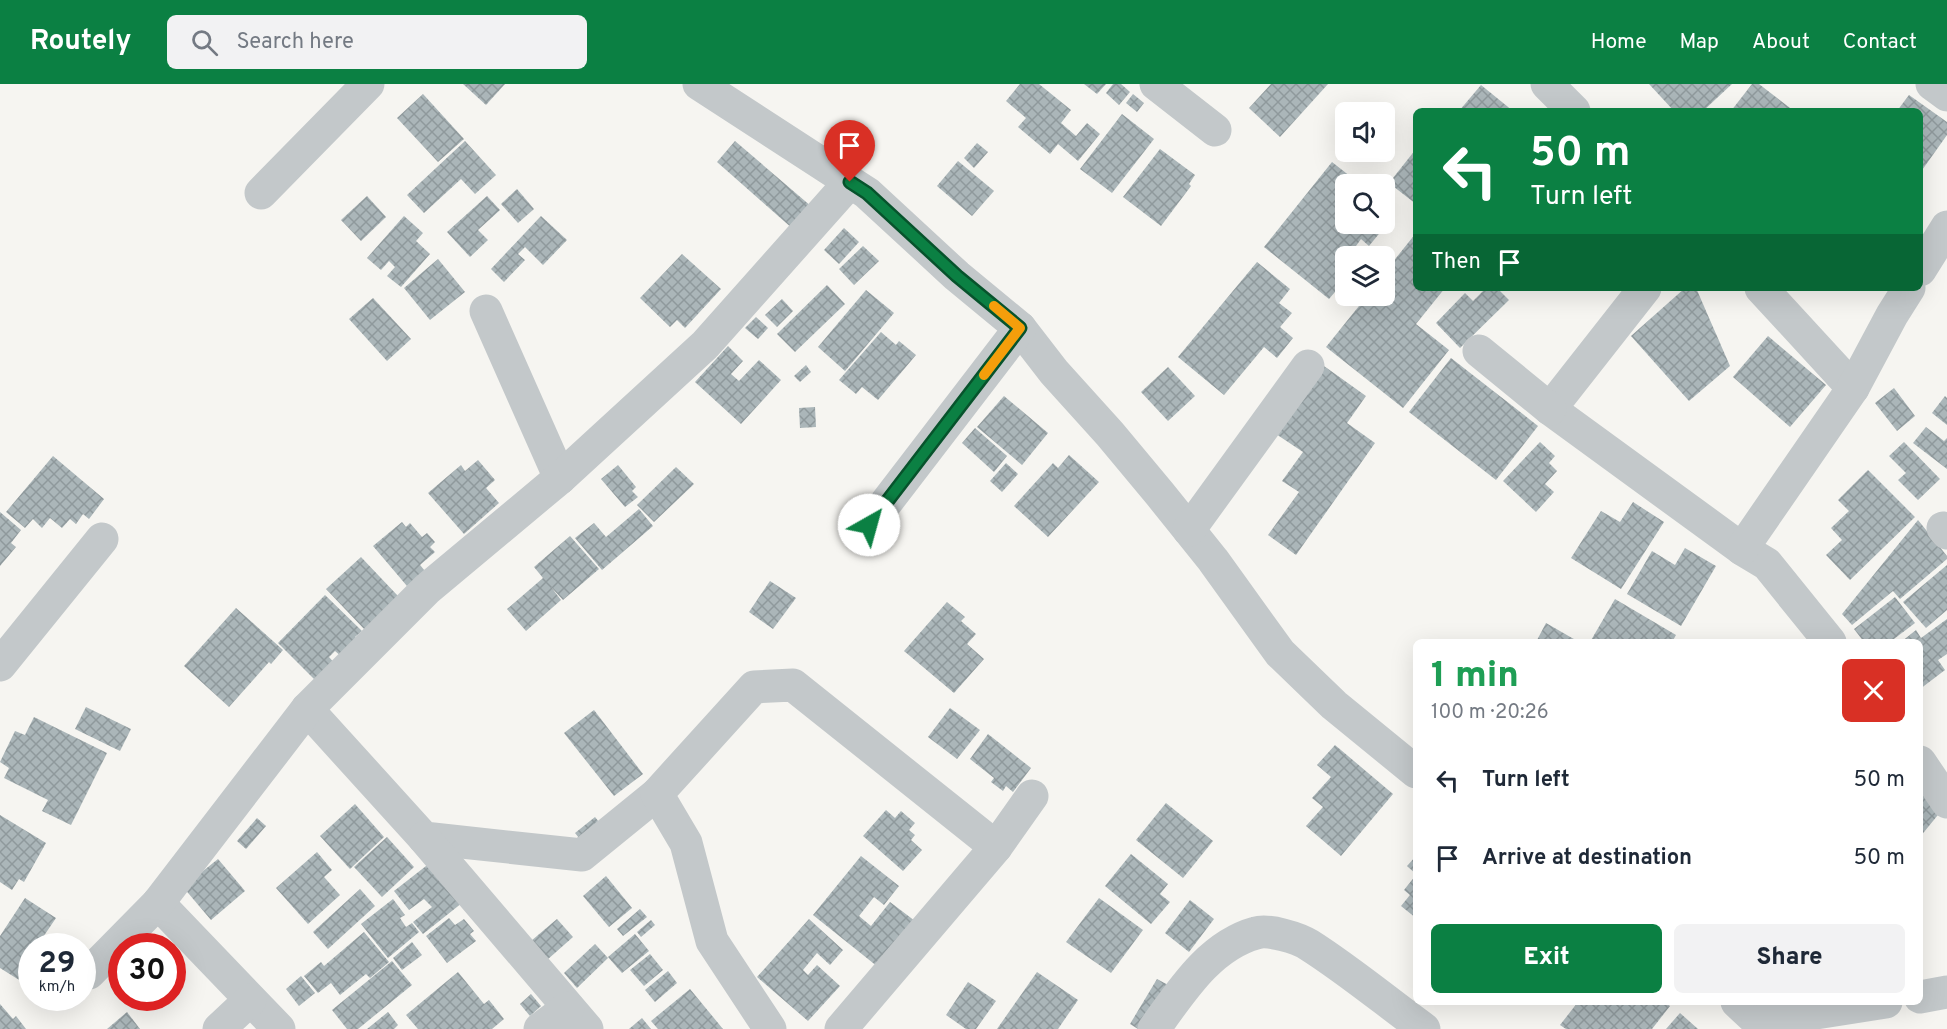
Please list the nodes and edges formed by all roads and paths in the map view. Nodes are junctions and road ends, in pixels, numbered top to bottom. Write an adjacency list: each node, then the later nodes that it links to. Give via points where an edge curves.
1 (368, 84): 10 (street)
2 (699, 84): 9 (street)
3 (1156, 84): 8 (street)
4 (1547, 84): 7 (street)
5 (1932, 84): 6 (street)
6 (1947, 95)
7 (1571, 108)
8 (1215, 130)
9 (850, 182): 17 (street); 22 (street, via 705,345)
10 (261, 193)
11 (1947, 227): 12 (street)
12 (1923, 265)
13 (1643, 291): 21 (street)
14 (1764, 291): 20 (street)
15 (1907, 291): 20 (street)
16 (486, 311): 22 (street)
17 (1020, 328): 23 (street); 24 (street)
18 (1479, 351): 21 (street)
19 (1308, 366): 24 (street)
20 (1853, 388): 26 (street)
21 (1550, 409): 26 (street)
22 (560, 478): 29 (street, via 427,589)
23 (869, 525)
24 (1189, 530): 31 (street, via 1280,653 1334,705)
25 (102, 538): 28 (street)
26 (1742, 549): 27 (street, via 1767,564)
27 (1828, 639)
28 (0, 664)
29 (307, 709): 35 (street); 37 (street)
30 (1923, 766): 34 (street)
31 (1413, 770)
32 (657, 794): 35 (street, via 582,855); 36 (street, via 754,687 793,685); 46 (street, via 686,843 712,941)
33 (1032, 796): 36 (street)
34 (1947, 802)
35 (424, 838): 41 (street)
36 (996, 847): 47 (street)
37 (158, 903): 38 (street); 39 (street)
38 (96, 966)
39 (250, 1000): 43 (street); 44 (street)
40 (1861, 1005): 42 (street)
41 (577, 1018): 45 (street)
42 (1754, 1018)
43 (219, 1029)
44 (279, 1029)
45 (540, 1029)
46 (770, 1029)
47 (841, 1029)
48 (1154, 1029): 49 (street, via 1193,976 1228,945 1258,932 1279,934 1307,944)
49 (1424, 1029)

